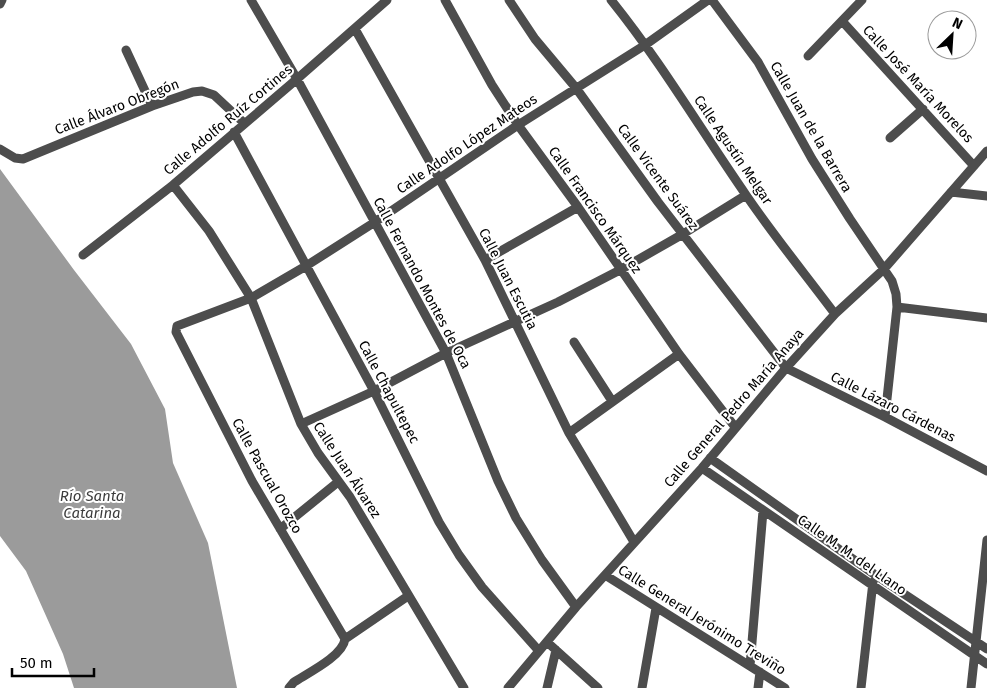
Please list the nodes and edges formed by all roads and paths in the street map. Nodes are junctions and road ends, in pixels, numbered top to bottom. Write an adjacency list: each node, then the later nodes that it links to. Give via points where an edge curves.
1 (2, 0): 10 (street)
2 (251, 0): 16 (street, Calle Fernando Montes de Oca)
3 (387, 0): 12 (street, Calle Adolfo Ruíz Cortines)
4 (445, 0): 21 (street, Calle Francisco Márquez)
5 (509, 0): 17 (street, Calle Vicente Suárez)
6 (611, 0): 13 (street, Calle Agustín Melgar)
7 (708, 0): 13 (street, Calle Adolfo López Mateos)
8 (712, 0): 38 (street, Calle Juan de la Barrera, via 758,62 812,159)
9 (862, 0): 11 (street)
10 (0, 4)
11 (842, 21): 15 (street); 19 (street, Calle José María Morelos)
12 (355, 29): 16 (street, Calle Adolfo Ruíz Cortines); 27 (street, Calle Juan Escutia)
13 (645, 45): 17 (street, Calle Adolfo López Mateos); 30 (street, Calle Agustín Melgar)
14 (126, 50): 18 (street)
15 (808, 56)
16 (297, 79): 20 (street, Calle Adolfo Ruíz Cortines); 33 (street, Calle Fernando Montes de Oca)
17 (576, 88): 21 (street, Calle Adolfo López Mateos); 34 (street, Calle Vicente Suárez)
18 (152, 106): 20 (street, Calle Álvaro Obregón, via 202,91 219,98); 24 (street, Calle Álvaro Obregón, via 21,160)
19 (923, 109): 23 (street); 26 (street, Calle José María Morelos)
20 (244, 123): 22 (street, Calle Adolfo Ruíz Cortines)
21 (518, 125): 27 (street, Calle Adolfo López Mateos); 32 (street, Calle Francisco Márquez)
22 (234, 132): 28 (street, Calle Adolfo Ruíz Cortines); 37 (street, Calle Chapultepec)
23 (890, 138)
24 (0, 149)
25 (987, 151): 26 (street, Calle General Pedro María Anaya)
26 (974, 166): 29 (street, Calle General Pedro María Anaya)
27 (440, 177): 33 (street, Calle Adolfo López Mateos); 36 (street, Calle Juan Escutia)
28 (174, 185): 35 (street, Calle Adolfo Ruíz Cortines); 40 (street, Calle Juan Álvarez, via 209,231)
29 (951, 192): 31 (street); 38 (street, Calle General Pedro María Anaya)
30 (746, 195): 34 (street); 42 (street, Calle Agustín Melgar)
31 (987, 196)
32 (578, 208): 36 (street); 39 (street, Calle Francisco Márquez)
33 (375, 222): 37 (street, Calle Adolfo López Mateos); 47 (street, Calle Fernando Montes de Oca)
34 (683, 234): 39 (street); 49 (street, Calle Vicente Suárez)
35 (83, 255)
36 (485, 260): 44 (street, Calle Juan Escutia)
37 (306, 266): 40 (street, Calle Adolfo López Mateos); 50 (street, Calle Chapultepec)
38 (884, 269): 41 (street, Calle Juan de la Barrera, via 892,281); 42 (street, Calle General Pedro María Anaya)
39 (620, 270): 44 (street); 48 (street, Calle Francisco Márquez)
40 (251, 298): 45 (street, Calle Adolfo López Mateos); 53 (street, Calle Juan Álvarez)
41 (897, 307): 43 (street); 52 (street, Calle Juan de la Barrera)
42 (835, 314): 49 (street, Calle General Pedro María Anaya)
43 (987, 318)
44 (516, 322): 47 (street); 55 (street, Calle Juan Escutia)
45 (180, 324): 61 (street, Calle Pascual Orozco, via 176,332)
46 (574, 342): 51 (street)
47 (446, 353): 50 (street); 68 (street, Calle Fernando Montes de Oca, via 516,518)
48 (679, 354): 51 (street); 54 (street, Calle Francisco Márquez)
49 (786, 368): 52 (street, Calle Lázaro Cárdenas); 54 (street, Calle General Pedro María Anaya)
50 (374, 391): 53 (street); 75 (street, Calle Chapultepec, via 425,496 460,555 482,587)
51 (612, 400): 55 (street)
52 (885, 417): 58 (street, Calle Lázaro Cárdenas)
53 (301, 424): 59 (street, Calle Juan Álvarez)
54 (735, 427): 56 (street, Calle General Pedro María Anaya)
55 (569, 433): 63 (street, Calle Juan Escutia)
56 (710, 458): 57 (street, Calle General Pedro María Anaya); 64 (street, Calle M. M. del Llano)
57 (702, 468): 60 (street, Calle M. M. del Llano); 63 (street, Calle General Pedro María Anaya)
58 (987, 471)
59 (338, 482): 61 (street); 67 (street, Calle Juan Álvarez)
60 (763, 511): 66 (street, Calle M. M. del Llano); 78 (street)
61 (280, 529): 70 (street, Calle Pascual Orozco)
62 (987, 540): 72 (street)
63 (634, 542): 65 (street, Calle General Pedro María Anaya)
64 (874, 574): 66 (street); 72 (street, Calle M. M. del Llano)
65 (604, 575): 68 (street, Calle General Pedro María Anaya); 69 (street, Calle General Jerónimo Treviño)
66 (872, 586): 76 (street, Calle M. M. del Llano); 88 (street)
67 (408, 596): 70 (street); 81 (street, Calle Juan Álvarez)
68 (576, 608): 71 (street, Calle General Pedro María Anaya)
69 (656, 608): 78 (street, Calle General Jerónimo Treviño); 85 (street)
70 (345, 639): 80 (street, via 334,656)
71 (547, 642): 74 (street); 75 (street, Calle General Pedro María Anaya)
72 (976, 642): 73 (street, Calle M. M. del Llano); 76 (street)
73 (987, 649)
74 (556, 650): 83 (street); 84 (street)
75 (539, 651): 82 (street, Calle General Pedro María Anaya)
76 (975, 656): 77 (street, Calle M. M. del Llano); 89 (street)
77 (987, 664)
78 (750, 666): 79 (street, Calle General Jerónimo Treviño)
79 (760, 672): 86 (street); 87 (street, Calle General Jerónimo Treviño)
80 (289, 688)
81 (464, 688)
82 (508, 688)
83 (547, 688)
84 (598, 688)
85 (642, 688)
86 (758, 688)
87 (786, 688)
88 (861, 688)
89 (971, 688)

